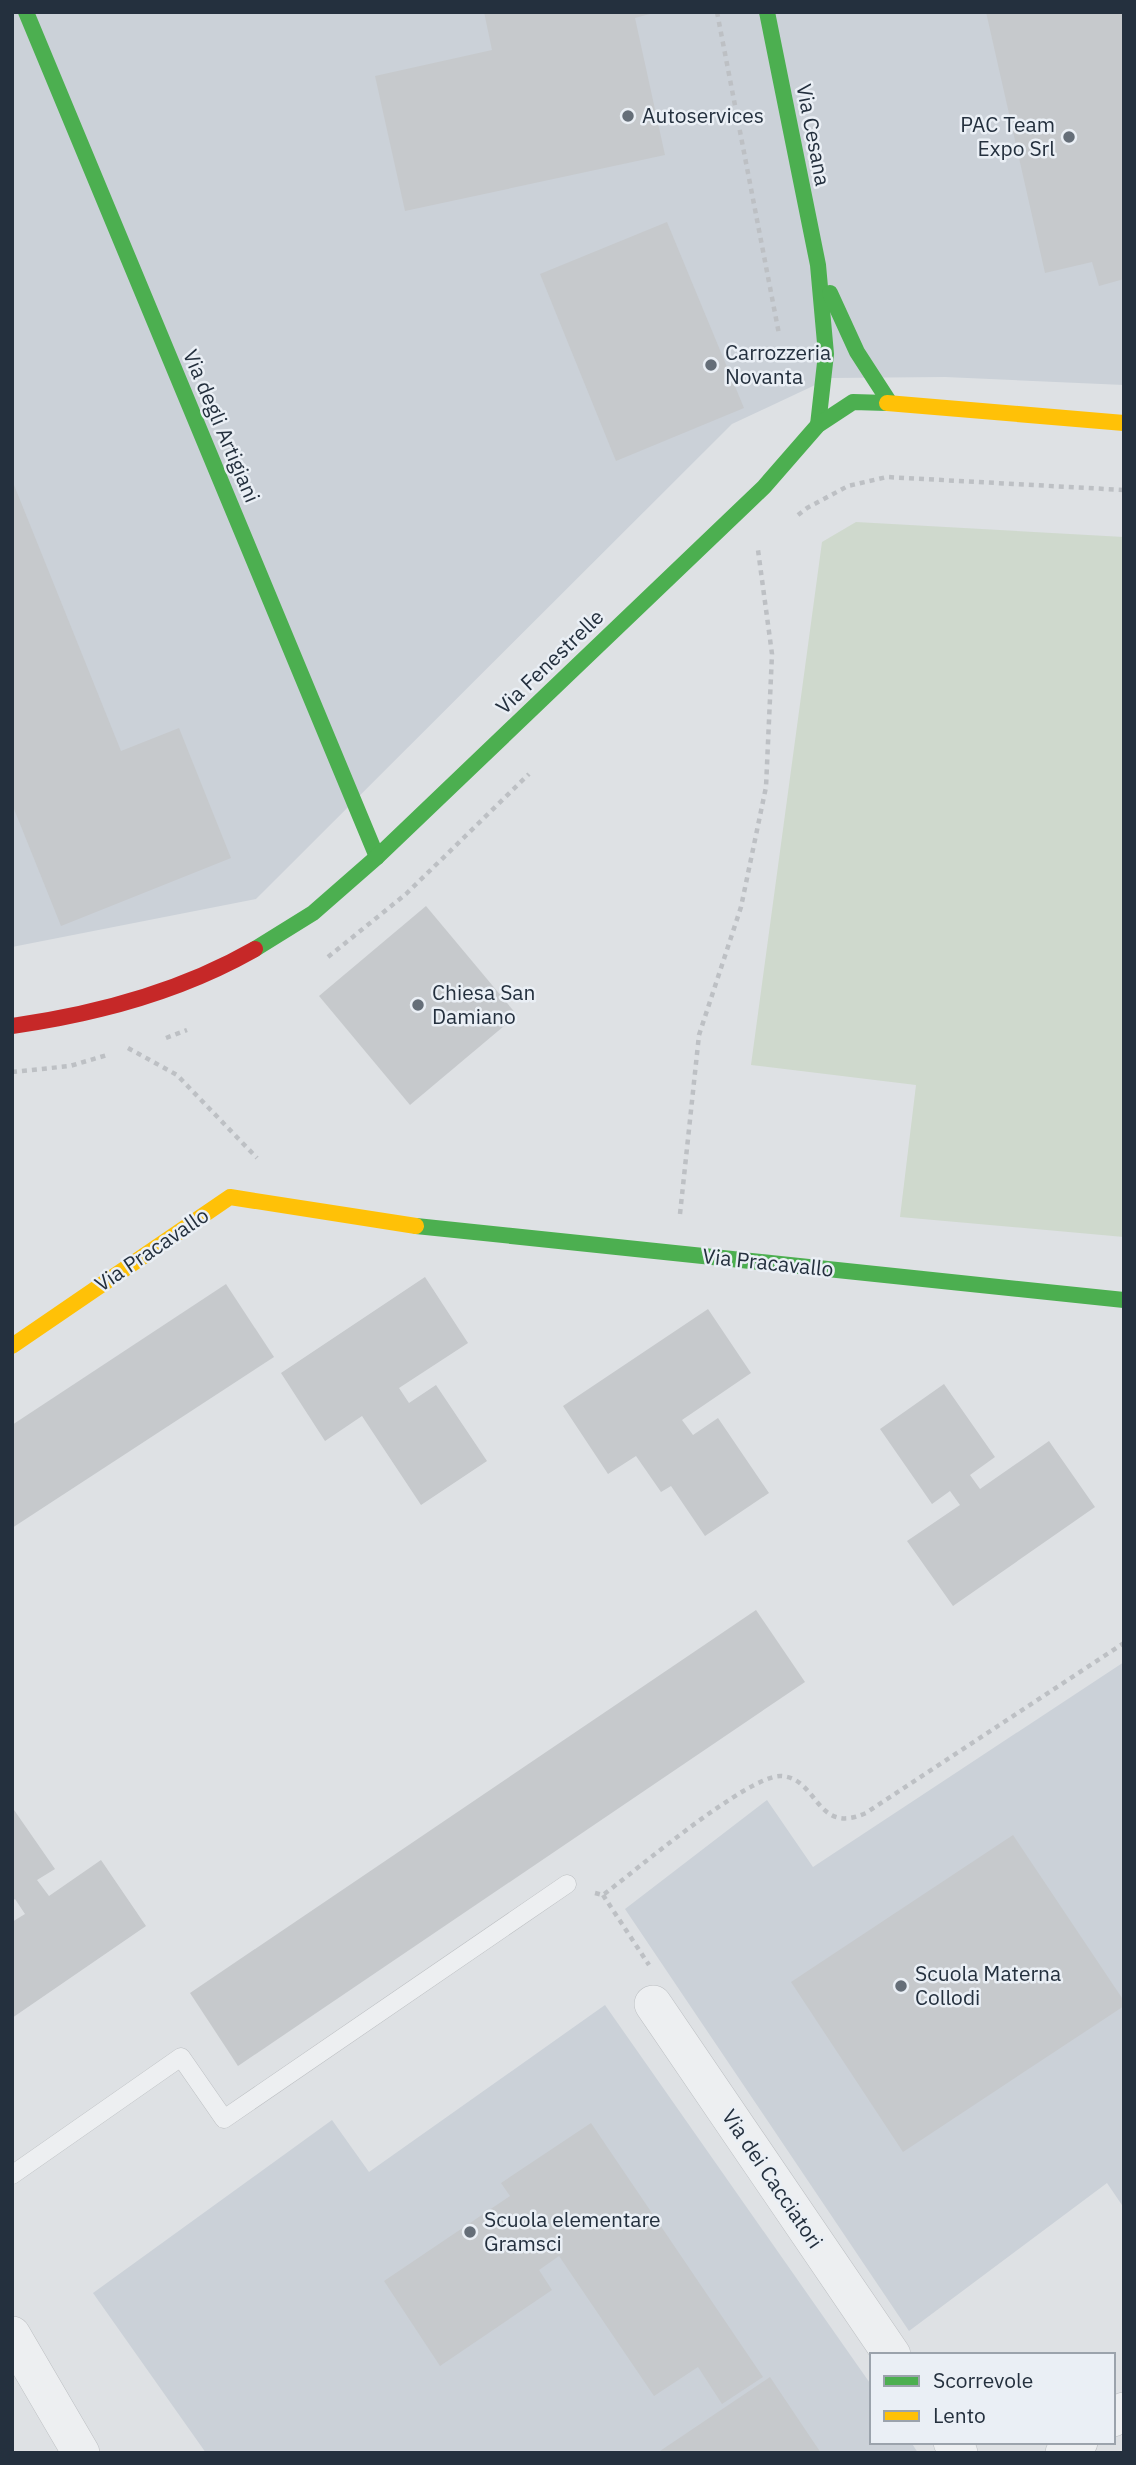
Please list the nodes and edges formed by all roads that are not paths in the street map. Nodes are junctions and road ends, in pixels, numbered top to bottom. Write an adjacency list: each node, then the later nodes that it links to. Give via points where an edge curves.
1 (26, 12): 7 (street, Via degli Artigiani)
2 (767, 12): 3 (street, Via Cesana)
3 (818, 265): 4 (street, Via Cesana, via 857,352); 6 (street, Via Cesana, via 825,354)
4 (890, 402): 5 (street, Via Fenestrelle); 6 (street, Via Fenestrelle, via 853,402)
5 (1124, 423)
6 (818, 425): 7 (street, Via Fenestrelle, via 764,487)
7 (377, 857): 8 (street, Via Fenestrelle, via 314,912 248,955 159,994 57,1021)
8 (12, 1026)
9 (1124, 1300): 10 (street, Via Pracavallo, via 411,1225 230,1197)
10 (12, 1346)
11 (567, 1884): 13 (lane, via 225,2119 181,2057)
12 (653, 2004): 15 (street, Via dei Cacciatori)
13 (12, 2175)
14 (12, 2335): 16 (street)
15 (891, 2353)
16 (81, 2453)

